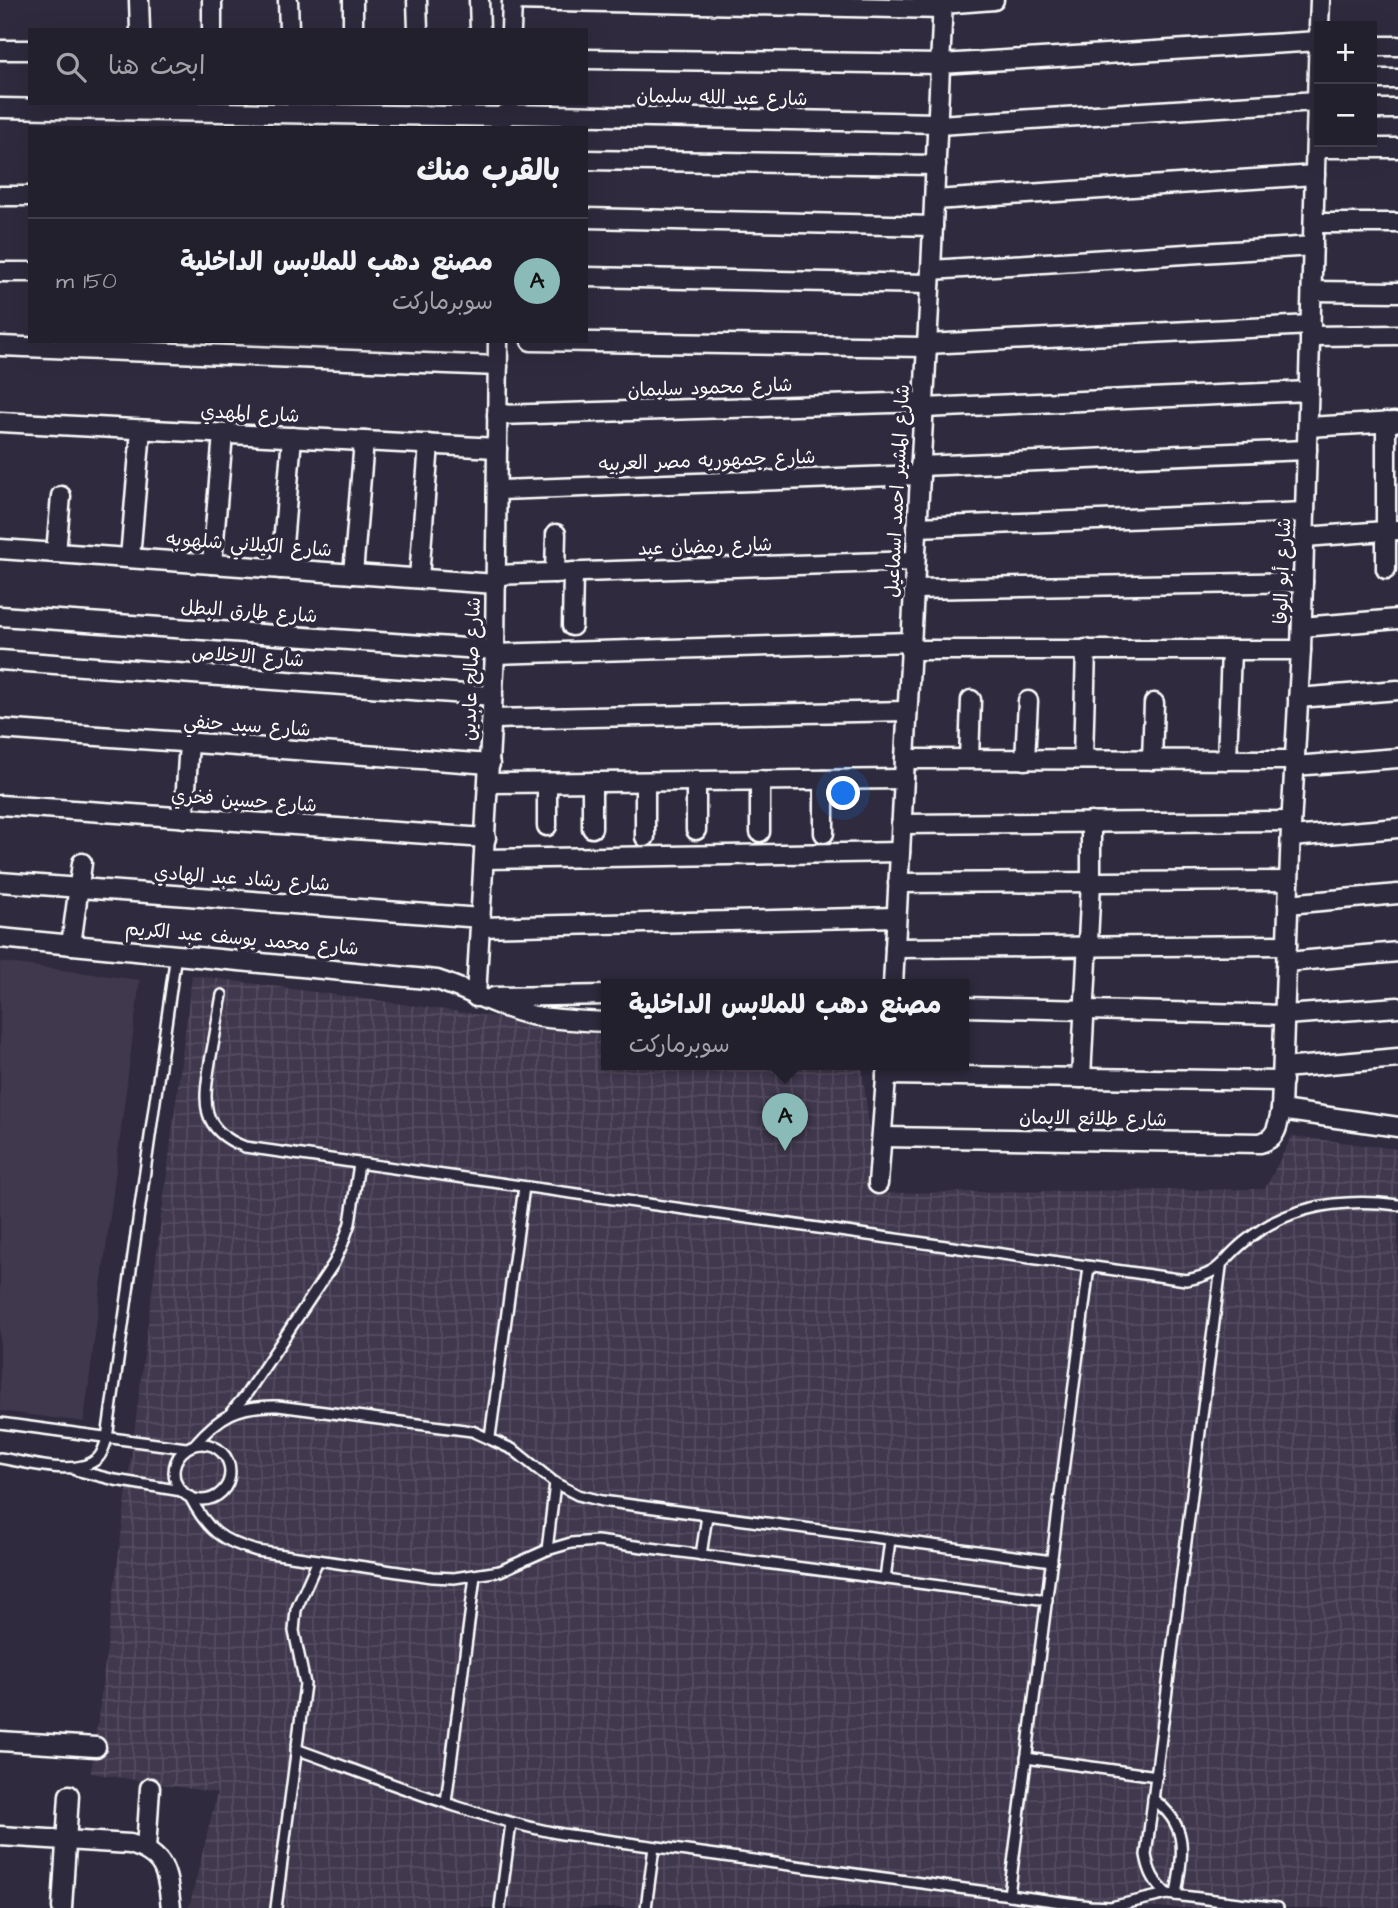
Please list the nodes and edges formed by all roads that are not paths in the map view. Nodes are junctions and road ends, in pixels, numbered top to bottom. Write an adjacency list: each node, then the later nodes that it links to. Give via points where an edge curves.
1 (139, 0): 12 (street)
2 (212, 0): 13 (street)
3 (288, 0): 14 (street)
4 (352, 0): 15 (street)
5 (417, 0): 16 (street)
6 (479, 0): 17 (street)
7 (512, 0): 10 (street); 18 (street)
8 (994, 0): 10 (street)
9 (1320, 0): 11 (street)
10 (942, 4): 25 (street, شارع المشير احمد اسماعيل)
11 (1320, 21)
12 (140, 28)
13 (212, 28)
14 (289, 28)
15 (353, 28)
16 (418, 28)
17 (480, 28)
18 (511, 28)
19 (1314, 41): 25 (street)
20 (1377, 46): 21 (street)
21 (1398, 46)
22 (0, 50): 23 (street)
23 (28, 50)
24 (588, 59): 25 (street)
25 (941, 64): 33 (street, شارع المشير احمد اسماعيل)
26 (1377, 79): 27 (street)
27 (1398, 79)
28 (1314, 106): 33 (street, شارع عبد الله سليمان)
29 (0, 108): 32 (street, شارع عبد الله سليمان)
30 (1377, 108): 31 (street)
31 (1398, 109)
32 (505, 115): 33 (street, شارع عبد الله سليمان)
33 (938, 124): 37 (street, شارع المشير احمد اسماعيل)
34 (1316, 148): 35 (street); 38 (street, شارع أبو الوفا)
35 (1398, 148)
36 (588, 160): 37 (street)
37 (936, 165): 41 (street, شارع المشير احمد اسماعيل)
38 (1315, 175): 41 (street); 43 (street, شارع أبو الوفا)
39 (0, 196): 40 (street)
40 (28, 197)
41 (934, 200): 45 (street, شارع المشير احمد اسماعيل)
42 (588, 218): 45 (street)
43 (1314, 223): 44 (street); 46 (street, شارع أبو الوفا)
44 (1398, 223)
45 (933, 226): 50 (street, شارع المشير احمد اسماعيل)
46 (1313, 246): 50 (street); 51 (street, شارع أبو الوفا)
47 (0, 272): 48 (street)
48 (28, 272)
49 (588, 277): 50 (street)
50 (931, 277): 57 (street, شارع المشير احمد اسماعيل)
51 (1312, 291): 52 (street); 53 (street, شارع أبو الوفا)
52 (1398, 292)
53 (1311, 330): 54 (street); 57 (street); 60 (street, شارع أبو الوفا)
54 (1398, 335)
55 (588, 342): 57 (street)
56 (498, 343): 59 (street, شارع صالح عابدين)
57 (927, 345): 61 (street, شارع المشير احمد اسماعيل)
58 (0, 346): 59 (street)
59 (498, 366): 62 (street, شارع صالح عابدين)
60 (1309, 391): 61 (street, شارع محمود سليمان); 65 (street, شارع أبو الوفا)
61 (924, 405): 62 (street, شارع محمود سليمان); 73 (street, شارع المشير احمد اسماعيل)
62 (497, 415): 71 (street, شارع صالح عابدين)
63 (0, 422): 66 (street, شارع المهدي)
64 (1392, 422): 65 (street); 78 (street)
65 (1308, 427): 72 (street, شارع أبو الوفا)
66 (141, 430): 67 (street, شارع المهدي); 83 (street)
67 (223, 434): 68 (street, شارع المهدي); 85 (street)
68 (292, 437): 69 (street, شارع المهدي); 86 (street)
69 (364, 441): 70 (street, شارع المهدي); 89 (street)
70 (429, 444): 71 (street, شارع المهدي); 90 (street)
71 (497, 448): 74 (street, شارع صالح عابدين)
72 (1307, 450): 73 (street, شارع جمهوريه مصر العربيه); 76 (street, شارع أبو الوفا)
73 (920, 471): 74 (street, شارع جمهوريه مصر العربيه); 77 (street, شارع المشير احمد اسماعيل)
74 (497, 490): 91 (street, شارع صالح عابدين)
75 (61, 496): 82 (street)
76 (1305, 512): 77 (street); 80 (street, شارع أبو الوفا)
77 (917, 527): 84 (street, شارع المشير احمد اسماعيل)
78 (1392, 530): 80 (street); 87 (street)
79 (556, 534): 88 (street)
80 (1305, 537): 92 (street, شارع أبو الوفا)
81 (0, 549): 82 (street, شارع الكيلاني شلهوبه)
82 (56, 553): 83 (street, شارع الكيلاني شلهوبه)
83 (130, 558): 85 (street, شارع الكيلاني شلهوبه)
84 (915, 561): 88 (street, شارع رمضان عيد); 93 (street, شارع المشير احمد اسماعيل)
85 (212, 564): 86 (street, شارع الكيلاني شلهوبه)
86 (281, 569): 89 (street, شارع الكيلاني شلهوبه)
87 (1386, 569)
88 (564, 572): 91 (street, شارع رمضان عيد); 96 (street)
89 (353, 574): 90 (street, شارع الكيلاني شلهوبه)
90 (419, 578): 91 (street, شارع الكيلاني شلهوبه)
91 (496, 579): 102 (street, شارع صالح عابدين)
92 (1303, 582): 93 (street); 97 (street, شارع أبو الوفا)
93 (914, 589): 98 (street, شارع المشير احمد اسماعيل)
94 (0, 616): 102 (street, شارع طارق البطل)
95 (1398, 619): 97 (street)
96 (572, 626)
97 (1302, 627): 101 (street, شارع أبو الوفا)
98 (911, 646): 99 (street, شارع طارق البطل); 102 (street, شارع طارق البطل); 110 (street, شارع المشير احمد اسماعيل)
99 (1086, 649): 100 (street, شارع طارق البطل); 114 (street)
100 (1231, 650): 101 (street, شارع طارق البطل); 120 (street)
101 (1301, 650): 106 (street, شارع أبو الوفا)
102 (495, 652): 105 (street, شارع صالح عابدين)
103 (0, 660): 105 (street, شارع الاخلاص)
104 (1398, 690): 106 (street)
105 (493, 696): 111 (street, شارع صالح عابدين)
106 (1298, 698): 121 (street, شارع أبو الوفا)
107 (971, 699): 117 (street)
108 (1028, 701): 118 (street)
109 (1154, 703): 119 (street)
110 (907, 711): 111 (street); 116 (street, شارع المشير احمد اسماعيل)
111 (492, 719): 122 (street, شارع صالح عابدين)
112 (0, 729): 113 (street, شارع سيد حنفي)
113 (189, 743): 122 (street, شارع سيد حنفي); 132 (street)
114 (1083, 758): 118 (street); 119 (street)
115 (1398, 758): 121 (street)
116 (905, 759): 117 (street); 123 (street, شارع المشير احمد اسماعيل)
117 (969, 759): 118 (street)
118 (1025, 760)
119 (1152, 760): 120 (street)
120 (1227, 760): 121 (street)
121 (1295, 763): 138 (street, شارع أبو الوفا)
122 (491, 764): 129 (street, شارع صالح عابدين)
123 (904, 779): 125 (street); 134 (street, شارع المشير احمد اسماعيل)
124 (760, 780): 125 (street); 126 (street); 140 (street)
125 (824, 780): 141 (street)
126 (696, 781): 128 (street); 139 (street)
127 (592, 782): 128 (street); 130 (street); 136 (street)
128 (645, 782): 142 (street)
129 (489, 783): 130 (street); 143 (street, شارع صالح عابدين)
130 (547, 783): 135 (street)
131 (0, 805): 132 (street, شارع حسين فخري)
132 (184, 818): 143 (street, شارع حسين فخري)
133 (1091, 822): 134 (street); 138 (street); 149 (street)
134 (901, 824): 144 (street, شارع المشير احمد اسماعيل)
135 (547, 826)
136 (592, 828)
137 (1398, 828): 138 (street)
138 (1291, 829): 147 (street, شارع أبو الوفا)
139 (696, 830)
140 (760, 832)
141 (824, 833)
142 (645, 837)
143 (486, 838): 145 (street, شارع صالح عابدين)
144 (900, 852): 145 (street); 150 (street, شارع المشير احمد اسماعيل)
145 (484, 859): 155 (street, شارع صالح عابدين)
146 (82, 863): 151 (street)
147 (1289, 881): 149 (street); 153 (street, شارع أبو الوفا)
148 (0, 882): 151 (street, شارع رشاد عبد الهادي)
149 (1091, 882): 150 (street); 158 (street)
150 (898, 883): 154 (street, شارع المشير احمد اسماعيل)
151 (78, 888): 155 (street, شارع رشاد عبد الهادي); 157 (street)
152 (1398, 894): 153 (street)
153 (1288, 904): 161 (street, شارع أبو الوفا)
154 (896, 917): 155 (street, شارع رشاد عبد الهادي); 159 (street, شارع المشير احمد اسماعيل)
155 (481, 922): 166 (street, شارع صالح عابدين)
156 (0, 938): 157 (street, شارع محمد يوسف عبد الكريم)
157 (71, 944): 162 (street, شارع محمد يوسف عبد الكريم)
158 (1088, 946): 159 (street); 161 (street); 169 (street)
159 (895, 948): 163 (street, شارع المشير احمد اسماعيل)
160 (1398, 952): 161 (street)
161 (1287, 953): 170 (street, شارع أبو الوفا)
162 (176, 954): 166 (street, شارع محمد يوسف عبد الكريم, via 426,978); 188 (lane)
163 (893, 979)
164 (222, 995): 179 (lane, via 205,1094 206,1112 215,1129 245,1147)
165 (601, 995): 166 (street)
166 (476, 997): 171 (street, شارع محمد يوسف عبد الكريم, via 539,1016)
167 (969, 1007): 169 (street)
168 (1398, 1007): 170 (street)
169 (1085, 1010): 170 (street); 175 (street)
170 (1285, 1015): 174 (street, شارع أبو الوفا)
171 (601, 1022)
172 (1398, 1058): 174 (street)
173 (887, 1070): 175 (street); 178 (street)
174 (1283, 1075): 175 (street); 176 (street, شارع أبو الوفا)
175 (1081, 1078)
176 (1282, 1110): 177 (street); 178 (street, شارع طلائع الايمان, via 1274,1136 1260,1143)
177 (1398, 1127)
178 (882, 1137): 180 (street)
179 (359, 1164): 181 (lane); 185 (lane, via 350,1223 334,1262)
180 (878, 1184)
181 (524, 1187): 183 (lane); 187 (lane)
182 (1398, 1205): 184 (lane, via 1345,1202 1301,1210 1243,1243)
183 (1089, 1266): 184 (lane, via 1186,1280 1205,1277); 200 (lane)
184 (1221, 1267): 208 (lane)
185 (231, 1413): 187 (lane, via 254,1405 278,1406 453,1427); 189 (lane)
186 (0, 1423): 188 (lane)
187 (490, 1437): 193 (lane)
188 (107, 1438): 190 (lane); 192 (lane, via 101,1456 87,1466)
189 (195, 1444): 190 (lane); 194 (lane, via 222,1451 231,1469 230,1479 209,1499)
190 (186, 1448): 194 (lane, via 174,1469)
191 (0, 1458): 192 (lane)
192 (70, 1468): 194 (lane)
193 (555, 1483): 195 (lane, via 602,1502); 197 (lane)
194 (186, 1494): 199 (lane, via 216,1534 235,1545)
195 (707, 1516): 196 (lane); 198 (lane)
196 (890, 1540): 200 (lane); 202 (lane)
197 (547, 1550): 198 (lane, via 597,1541); 201 (lane, via 500,1571)
198 (701, 1555): 202 (lane)
199 (318, 1560): 201 (lane, via 432,1577); 206 (lane, via 296,1611 294,1631 305,1684)
200 (1052, 1561): 203 (lane)
201 (475, 1576): 212 (lane)
202 (885, 1579): 203 (lane)
203 (1047, 1600): 207 (lane)
204 (0, 1741): 205 (street)
205 (96, 1747)
206 (296, 1749): 212 (lane); 223 (lane)
207 (1026, 1758): 208 (lane); 218 (lane)
208 (1157, 1776): 211 (lane)
209 (150, 1788): 217 (street)
210 (69, 1795): 215 (street)
211 (1153, 1799): 219 (lane, via 1146,1855 1152,1877); 219 (lane, via 1166,1808 1181,1835)
212 (446, 1802): 213 (lane)
213 (511, 1823): 216 (lane); 224 (lane)
214 (0, 1836): 215 (street)
215 (66, 1840): 217 (street); 221 (street)
216 (654, 1847): 218 (lane); 225 (lane)
217 (146, 1849): 222 (street, via 167,1875)
218 (1009, 1895): 219 (lane, via 1111,1907)
219 (1172, 1895): 220 (lane)
220 (1205, 1903): 226 (lane)
221 (62, 1908)
222 (171, 1908)
223 (276, 1908)
224 (500, 1908)
225 (646, 1908)
226 (1278, 1908)

